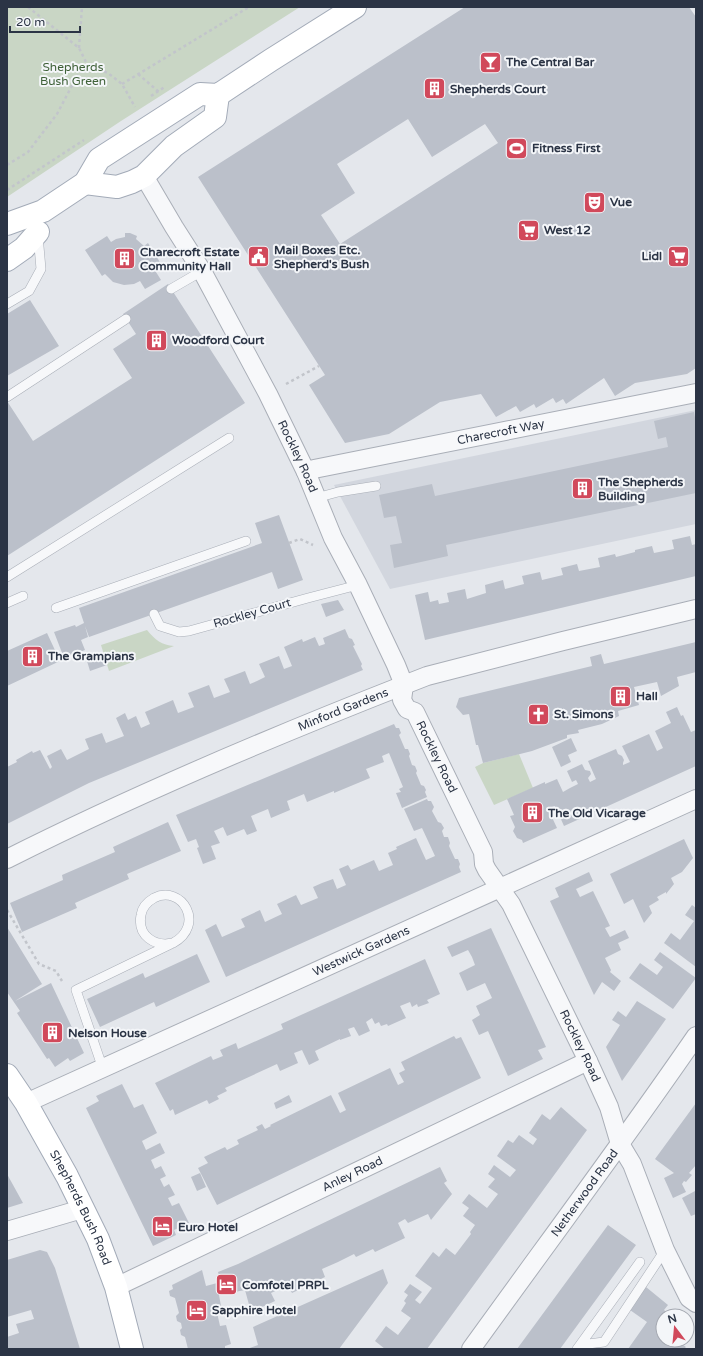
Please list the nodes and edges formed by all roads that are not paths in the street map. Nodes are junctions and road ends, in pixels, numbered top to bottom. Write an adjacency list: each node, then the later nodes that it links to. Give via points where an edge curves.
1 (355, 7): 2 (main road)
2 (218, 94): 3 (main road, via 215,117 174,146); 4 (main road, via 200,94 132,137 99,160)
3 (144, 176): 4 (main road, via 117,187); 8 (street, Rockley Road)
4 (84, 183): 5 (main road)
5 (40, 221): 6 (main road); 7 (main road, via 24,248); 10 (lane, via 41,269 29,291)
6 (7, 224)
7 (7, 260)
8 (202, 271): 9 (lane); 15 (street, Rockley Road, via 268,394)
9 (171, 289)
10 (7, 304)
11 (126, 319): 13 (lane)
12 (696, 393): 15 (street, Charecroft Way)
13 (7, 397)
14 (229, 438): 19 (lane)
15 (306, 472): 17 (street, Rockley Road)
16 (376, 486): 17 (lane)
17 (316, 498): 20 (street, Rockley Road, via 332,538)
18 (246, 541): 23 (lane, via 141,582)
19 (7, 577)
20 (358, 585): 25 (lane, Rockley Court, via 179,632 160,626); 26 (street, Rockley Road)
21 (23, 596): 22 (lane)
22 (7, 603)
23 (56, 608)
24 (696, 609): 26 (street, Minford Gardens, via 427,676)
25 (154, 614)
26 (404, 685): 28 (street, Minford Gardens, via 199,769); 29 (street, Rockley Road, via 402,700 407,708 415,712 483,852 486,870)
27 (696, 799): 29 (street, Westwick Gardens)
28 (7, 859)
29 (500, 887): 32 (street, Rockley Road, via 511,904); 33 (street, Westwick Gardens)
30 (173, 943): 30 (lane, via 158,944 145,935 141,928 141,912 145,905 158,896 175,897 182,902 190,917 186,933); 33 (lane, via 76,990)
31 (696, 1036): 36 (street, Netherwood Road)
32 (588, 1061): 36 (street, Rockley Road, via 609,1107); 41 (street, Anley Road)
33 (103, 1069): 35 (street, Westwick Gardens)
34 (7, 1075): 35 (main road, Shepherds Bush Road)
35 (26, 1103): 37 (main road, Shepherds Bush Road, via 67,1176)
36 (620, 1144): 39 (street, Rockley Road, via 632,1164); 45 (street, Netherwood Road)
37 (82, 1209): 38 (street); 41 (main road, Shepherds Bush Road, via 98,1239)
38 (7, 1231)
39 (665, 1250): 42 (street, Rockley Road, via 689,1298); 43 (lane, via 604,1342)
40 (640, 1262): 43 (lane)
41 (116, 1287): 44 (main road, Shepherds Bush Road)
42 (696, 1303)
43 (579, 1347)
44 (132, 1349)
45 (471, 1349)

